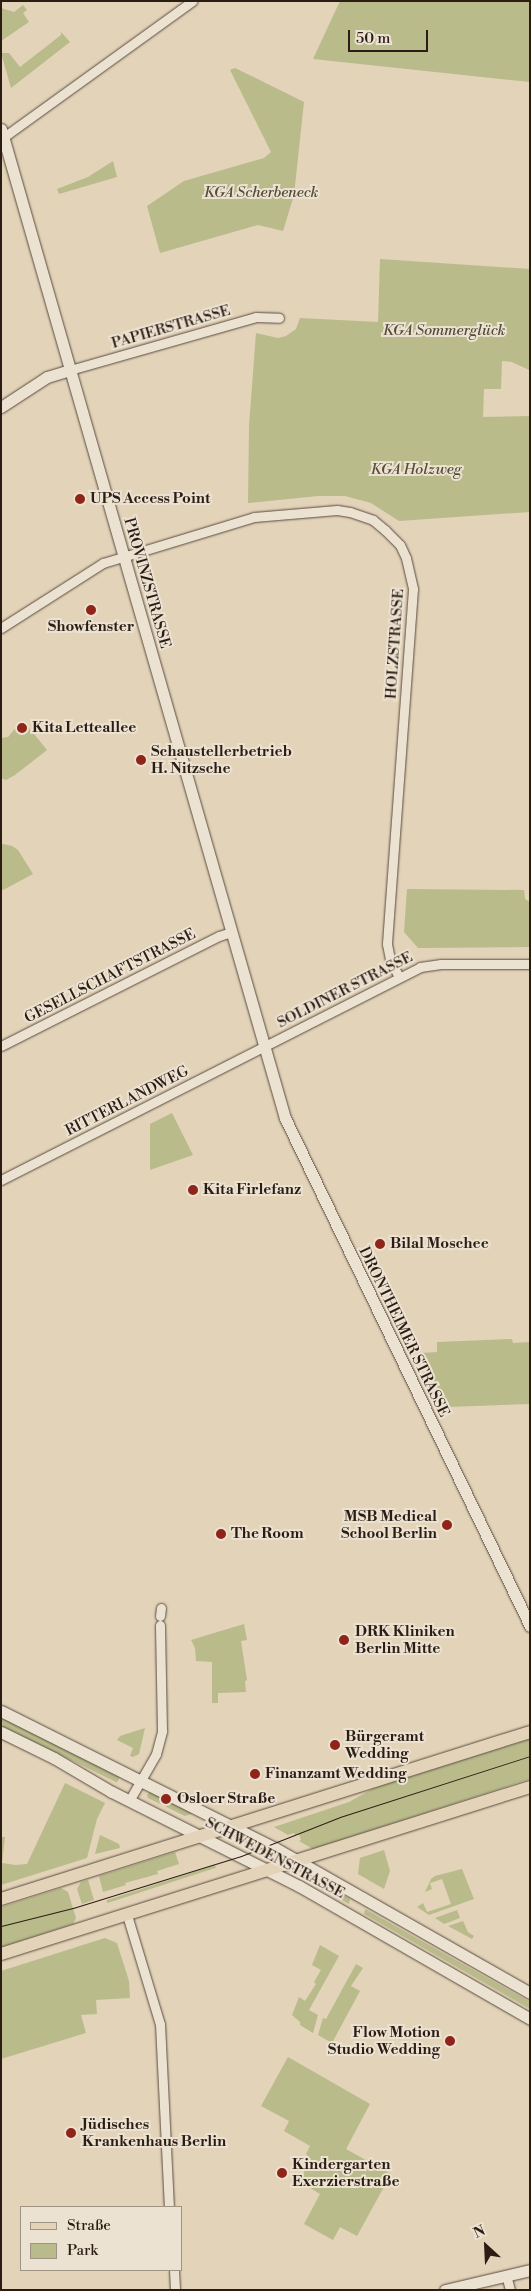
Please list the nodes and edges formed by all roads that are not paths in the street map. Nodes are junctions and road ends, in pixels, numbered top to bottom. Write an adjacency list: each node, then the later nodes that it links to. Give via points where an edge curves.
1 (192, 1): 2 (street)
2 (2, 135): 4 (main road, PROVINZSTRASSE)
3 (279, 318): 4 (street, PAPIERSTRASSE, via 256,317)
4 (70, 370): 5 (main road, via 47,378); 6 (main road, PROVINZSTRASSE)
5 (1, 407)
6 (123, 555): 7 (street, HOLZSTRASSE, via 103,562); 8 (main road, PROVINZSTRASSE); 10 (street, HOLZSTRASSE, via 254,517 338,510 373,520 400,545 409,566 413,588 387,944)
7 (1, 628)
8 (231, 932): 11 (street, GESELLSCHAFTSTRASSE); 12 (main road, PROVINZSTRASSE)
9 (530, 964): 10 (street, SOLDINER STRASSE, via 430,965)
10 (398, 977): 12 (street, SOLDINER STRASSE)
11 (1, 1046)
12 (264, 1046): 13 (street, RITTERLANDWEG); 15 (main road, DRONTHEIMER STRASSE, via 292,1133)
13 (1, 1180)
14 (161, 1616): 19 (street, via 162,1731 156,1754)
15 (530, 1626)
16 (1, 1711): 19 (main road, SCHWEDENSTRASSE)
17 (1, 1732): 21 (main road, SCHWEDENSTRASSE)
18 (530, 1732): 22 (main road)
19 (140, 1781): 21 (street); 22 (main road, SCHWEDENSTRASSE)
20 (530, 1787): 24 (main road)
21 (129, 1801): 23 (main road, SCHWEDENSTRASSE)
22 (232, 1827): 23 (main road); 24 (main road, SCHWEDENSTRASSE)
23 (202, 1836): 25 (main road, SCHWEDENSTRASSE); 26 (main road)
24 (298, 1861): 25 (main road); 29 (main road, SCHWEDENSTRASSE)
25 (269, 1870): 27 (main road); 30 (main road, SCHWEDENSTRASSE)
26 (1, 1899)
27 (127, 1915): 28 (main road); 31 (street, via 160,2024)
28 (1, 1954)
29 (530, 1993)
30 (530, 2019)
31 (169, 2206)
32 (530, 2270): 34 (main road)
33 (174, 2271): 35 (street)
34 (506, 2275): 36 (main road); 37 (street)
35 (175, 2290)
36 (445, 2290)
37 (510, 2290)

